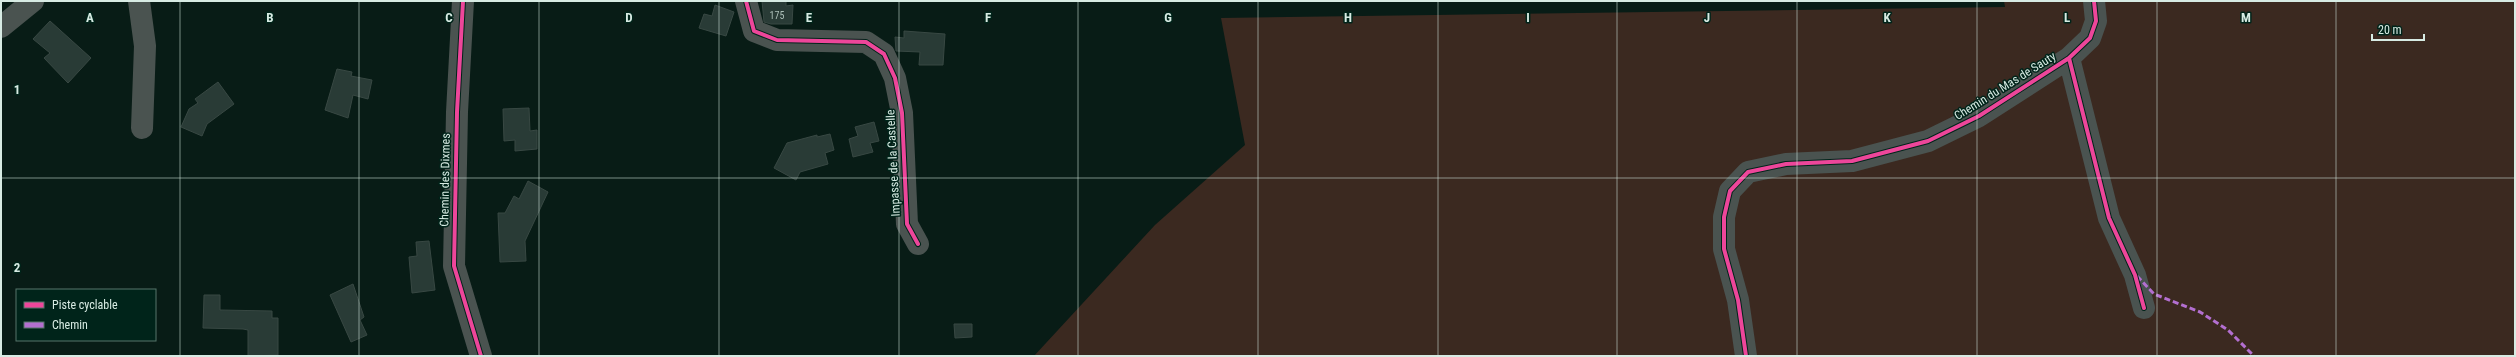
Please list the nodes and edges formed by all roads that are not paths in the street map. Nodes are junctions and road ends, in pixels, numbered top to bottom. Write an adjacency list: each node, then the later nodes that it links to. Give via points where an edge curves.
1 (33, 1): 6 (street)
2 (139, 1): 8 (street, via 145,46)
3 (463, 1): 11 (street, Chemin des Dixmes, via 457,112 454,266)
4 (746, 1): 9 (street, Impasse de la Castelle, via 754,31 771,38 866,42 884,54 895,78 902,113 907,224)
5 (2094, 1): 7 (street, Chemin du Mas de Sauty, via 2096,21 2090,38)
6 (1, 27)
7 (2069, 58): 10 (street, via 2109,218 2135,275); 12 (street, Chemin du Mas de Sauty, via 1979,116 1928,141 1852,161 1786,164 1748,172 1730,191 1724,217 1724,249 1738,300)
8 (142, 128)
9 (918, 244)
10 (2144, 308)
11 (481, 356)
12 (1746, 356)

